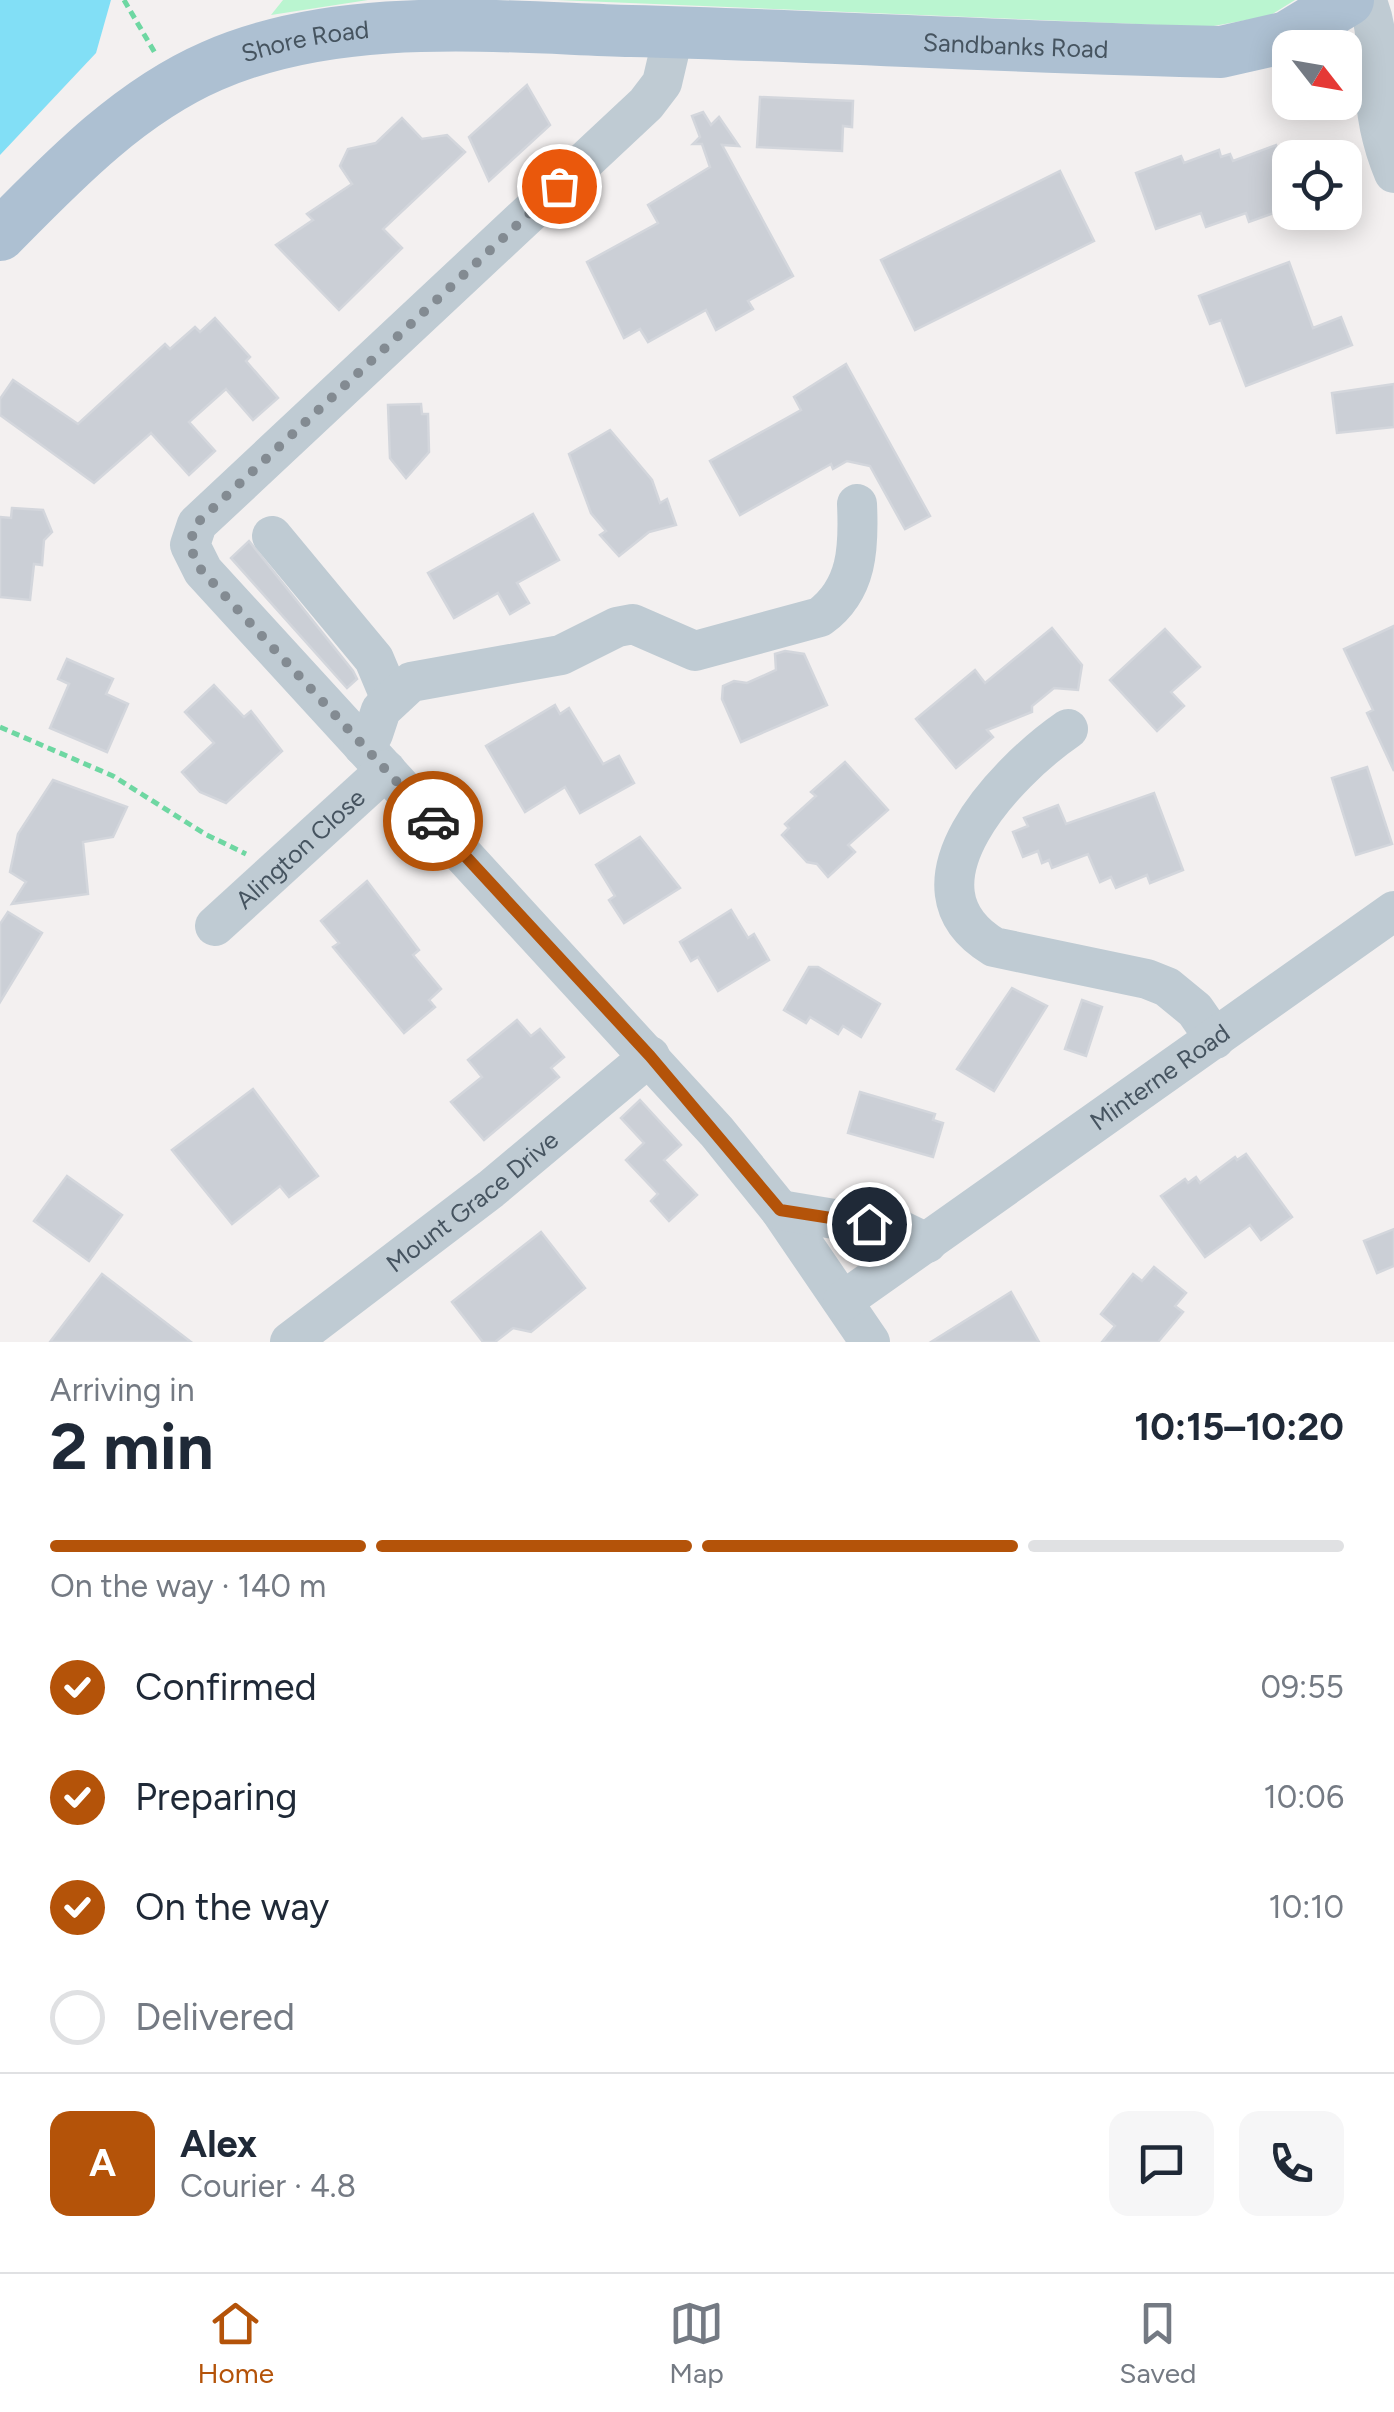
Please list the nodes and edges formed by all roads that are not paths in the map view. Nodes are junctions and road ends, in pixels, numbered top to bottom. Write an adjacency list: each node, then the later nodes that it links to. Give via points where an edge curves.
1 (1348, 0): 3 (main road, Sandbanks Road, via 1288,36 1221,52)
2 (1366, 0): 4 (street, via 1378,45 1376,110)
3 (674, 32): 5 (main road, Shore Road, via 436,27 316,36 254,50 209,67 114,129); 10 (street, via 662,83 646,104 196,524 192,557 202,571)
4 (1394, 173)
5 (0, 235)
6 (857, 504): 8 (street, via 853,571 834,606 820,616 695,651 633,624 617,627 561,654 438,675 411,682)
7 (272, 536): 8 (street, via 374,660)
8 (390, 698): 10 (street, Alington Close)
9 (1068, 729): 13 (street, via 1002,784 977,822 953,888 957,915 994,947 1167,987)
10 (374, 758): 12 (street, Alington Close, via 277,869); 14 (street)
11 (1394, 911): 13 (street, Minterne Road)
12 (216, 926)
13 (1215, 1039): 16 (street, Minterne Road)
14 (650, 1056): 15 (street); 18 (street, Mount Grace Drive)
15 (780, 1210): 16 (street, via 900,1230); 17 (street)
16 (927, 1243): 17 (street, Minterne Road)
17 (843, 1301): 19 (street)
18 (290, 1342)
19 (870, 1342)

